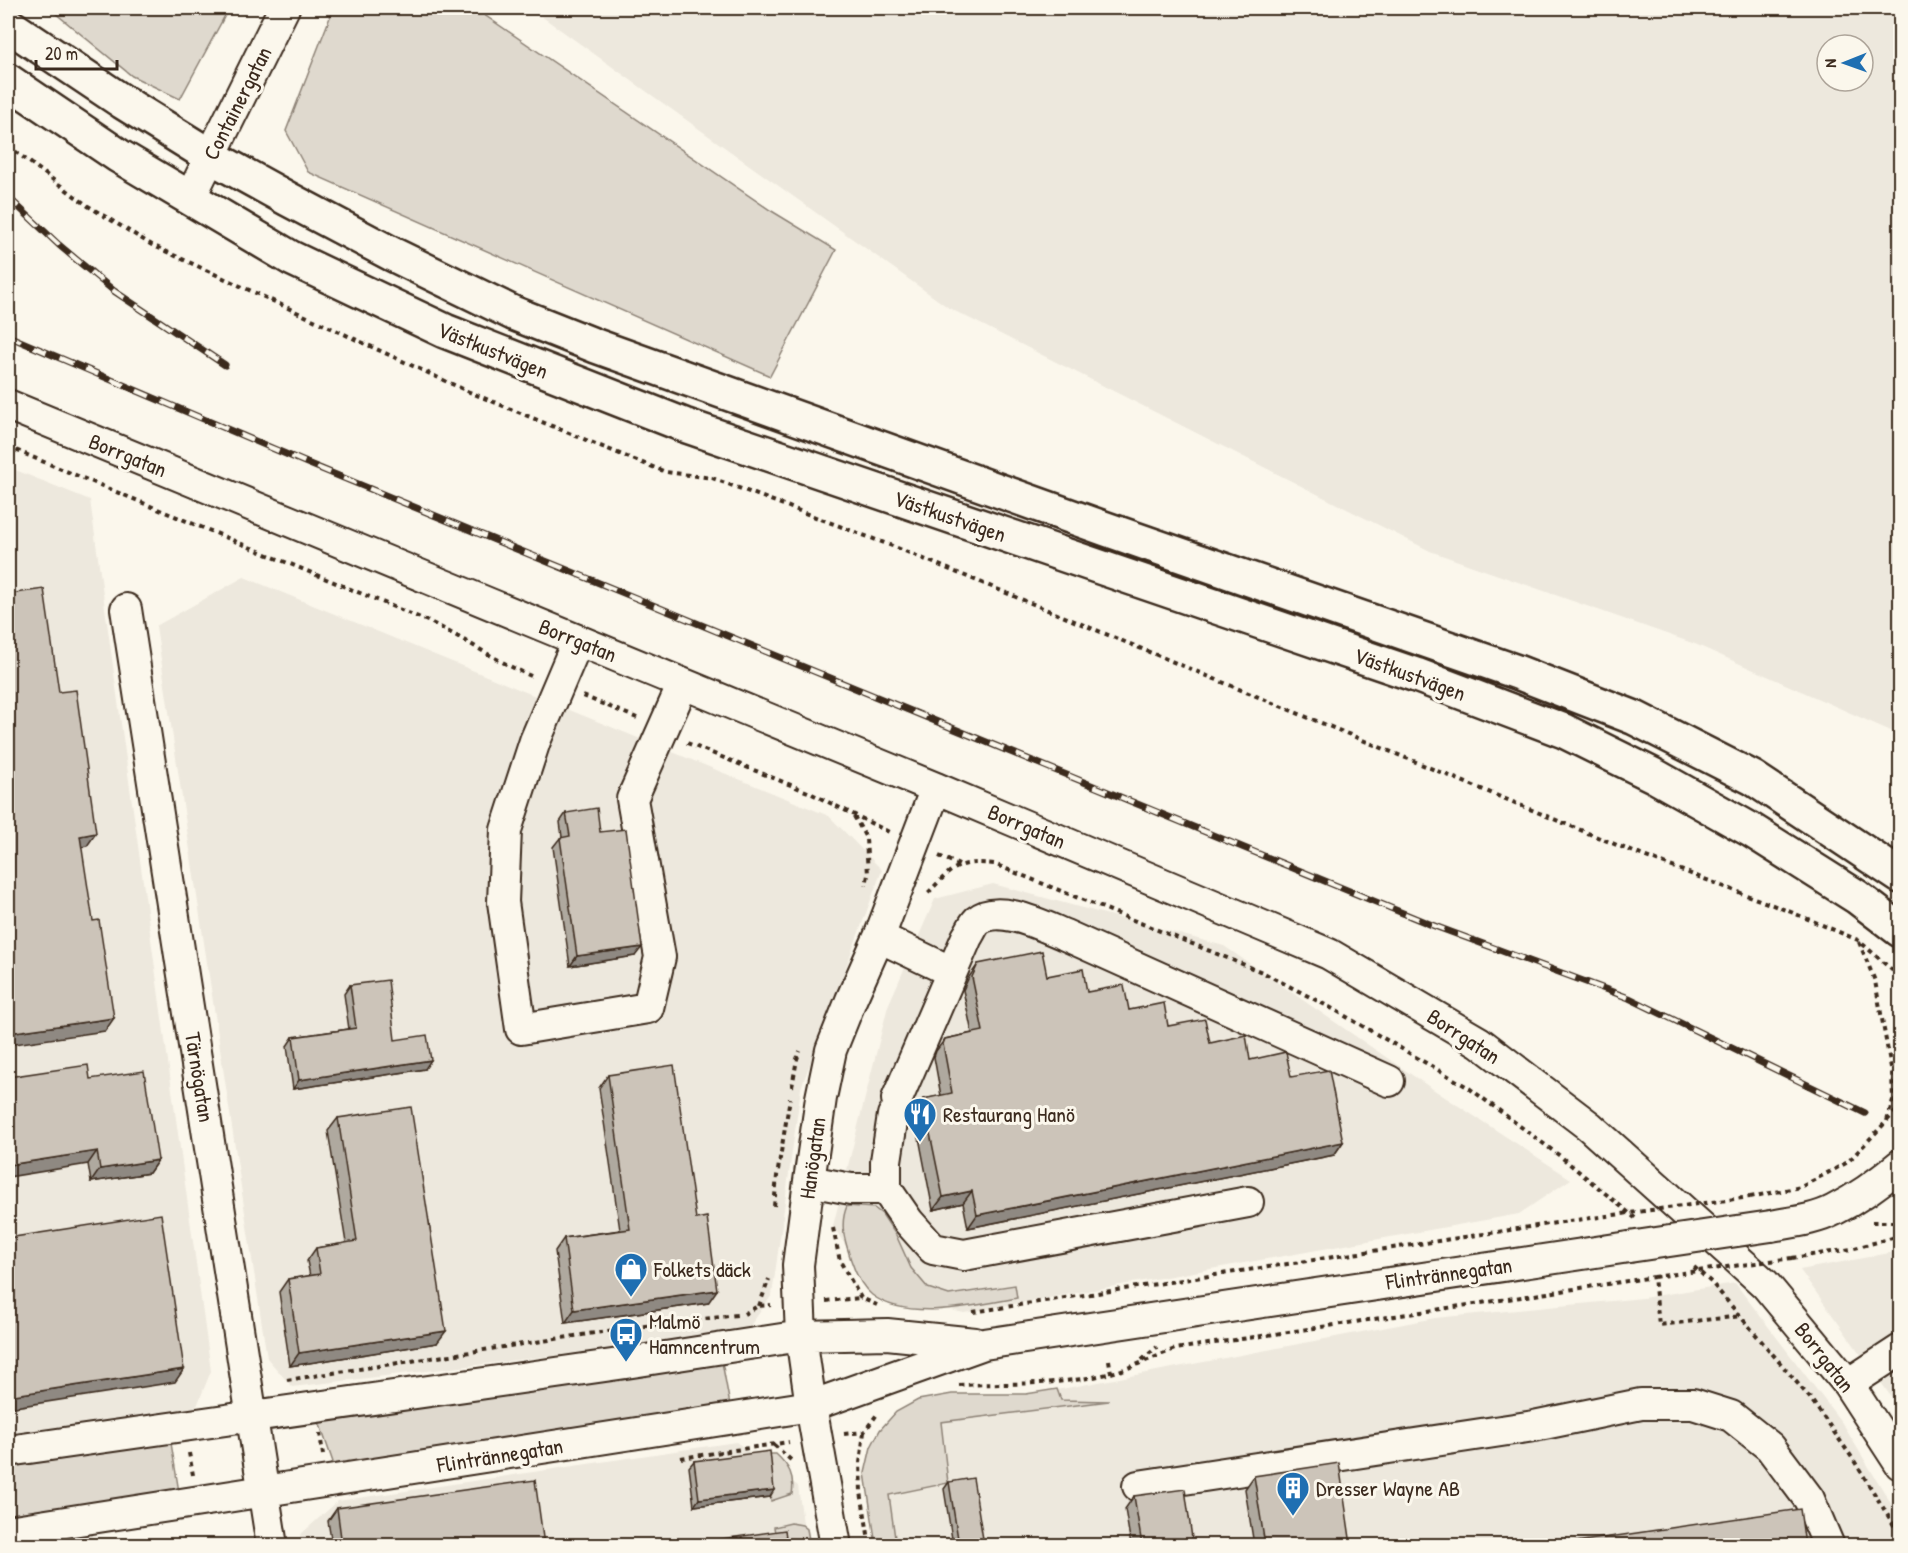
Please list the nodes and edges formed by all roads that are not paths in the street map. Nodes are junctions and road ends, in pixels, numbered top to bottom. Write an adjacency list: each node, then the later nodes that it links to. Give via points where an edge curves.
1 (284, 8): 4 (street, Containergatan)
2 (8, 25): 4 (main road, Västkustvägen)
3 (8, 81): 5 (main road, Västkustvägen, via 119,156)
4 (210, 156): 5 (street, Containergatan); 11 (main road, Västkustvägen, via 392,254 513,313 596,346 1517,672 1635,718 1753,778)
5 (190, 198): 12 (main road, Västkustvägen, via 291,258 445,331 673,420 1416,675 1564,731 1751,830 1857,897)
6 (8, 405): 8 (street, Borrgatan)
7 (126, 609): 25 (street, Tärnögatan)
8 (578, 640): 9 (street, Borrgatan); 9 (street, via 535,741 506,830 503,902 521,1029 648,1008 660,957 632,799)
9 (683, 684): 10 (street, Borrgatan)
10 (936, 788): 13 (street, Hanögatan); 23 (street, Borrgatan, via 1329,954 1479,1042 1589,1126 1765,1284)
11 (1900, 876)
12 (1900, 930)
13 (879, 937): 14 (street); 17 (street, Hanögatan, via 831,1050 821,1098)
14 (952, 972): 15 (street, via 977,921 995,914 1017,916); 18 (street, via 895,1107)
15 (1389, 1081)
16 (1900, 1165): 21 (street, Flintrännegatan, bridge, via 1875,1186 1834,1210 1802,1221 1633,1234)
17 (820, 1184): 18 (street, via 851,1190); 20 (street, Hanögatan, via 798,1264)
18 (885, 1189): 19 (street, via 933,1250 964,1255)
19 (1248, 1202)
20 (801, 1336): 21 (street, Flintrännegatan, via 887,1334); 24 (street, Hanögatan); 25 (street, Flintrännegatan)
21 (984, 1344): 24 (street, Flintrännegatan)
22 (1900, 1350): 23 (street)
23 (1848, 1384): 27 (street, Borrgatan)
24 (811, 1406): 29 (street, Flintrännegatan); 32 (street, Hanögatan)
25 (253, 1416): 26 (street, Flintrännegatan); 29 (street, Tärnögatan)
26 (8, 1451)
27 (1900, 1464)
28 (1138, 1486): 33 (street, via 1534,1426 1641,1404 1693,1404 1731,1416 1770,1447 1809,1499)
29 (264, 1492): 30 (street, Flintrännegatan); 31 (street, Tärnögatan)
30 (8, 1531)
31 (272, 1545)
32 (836, 1545)
33 (1829, 1545)

